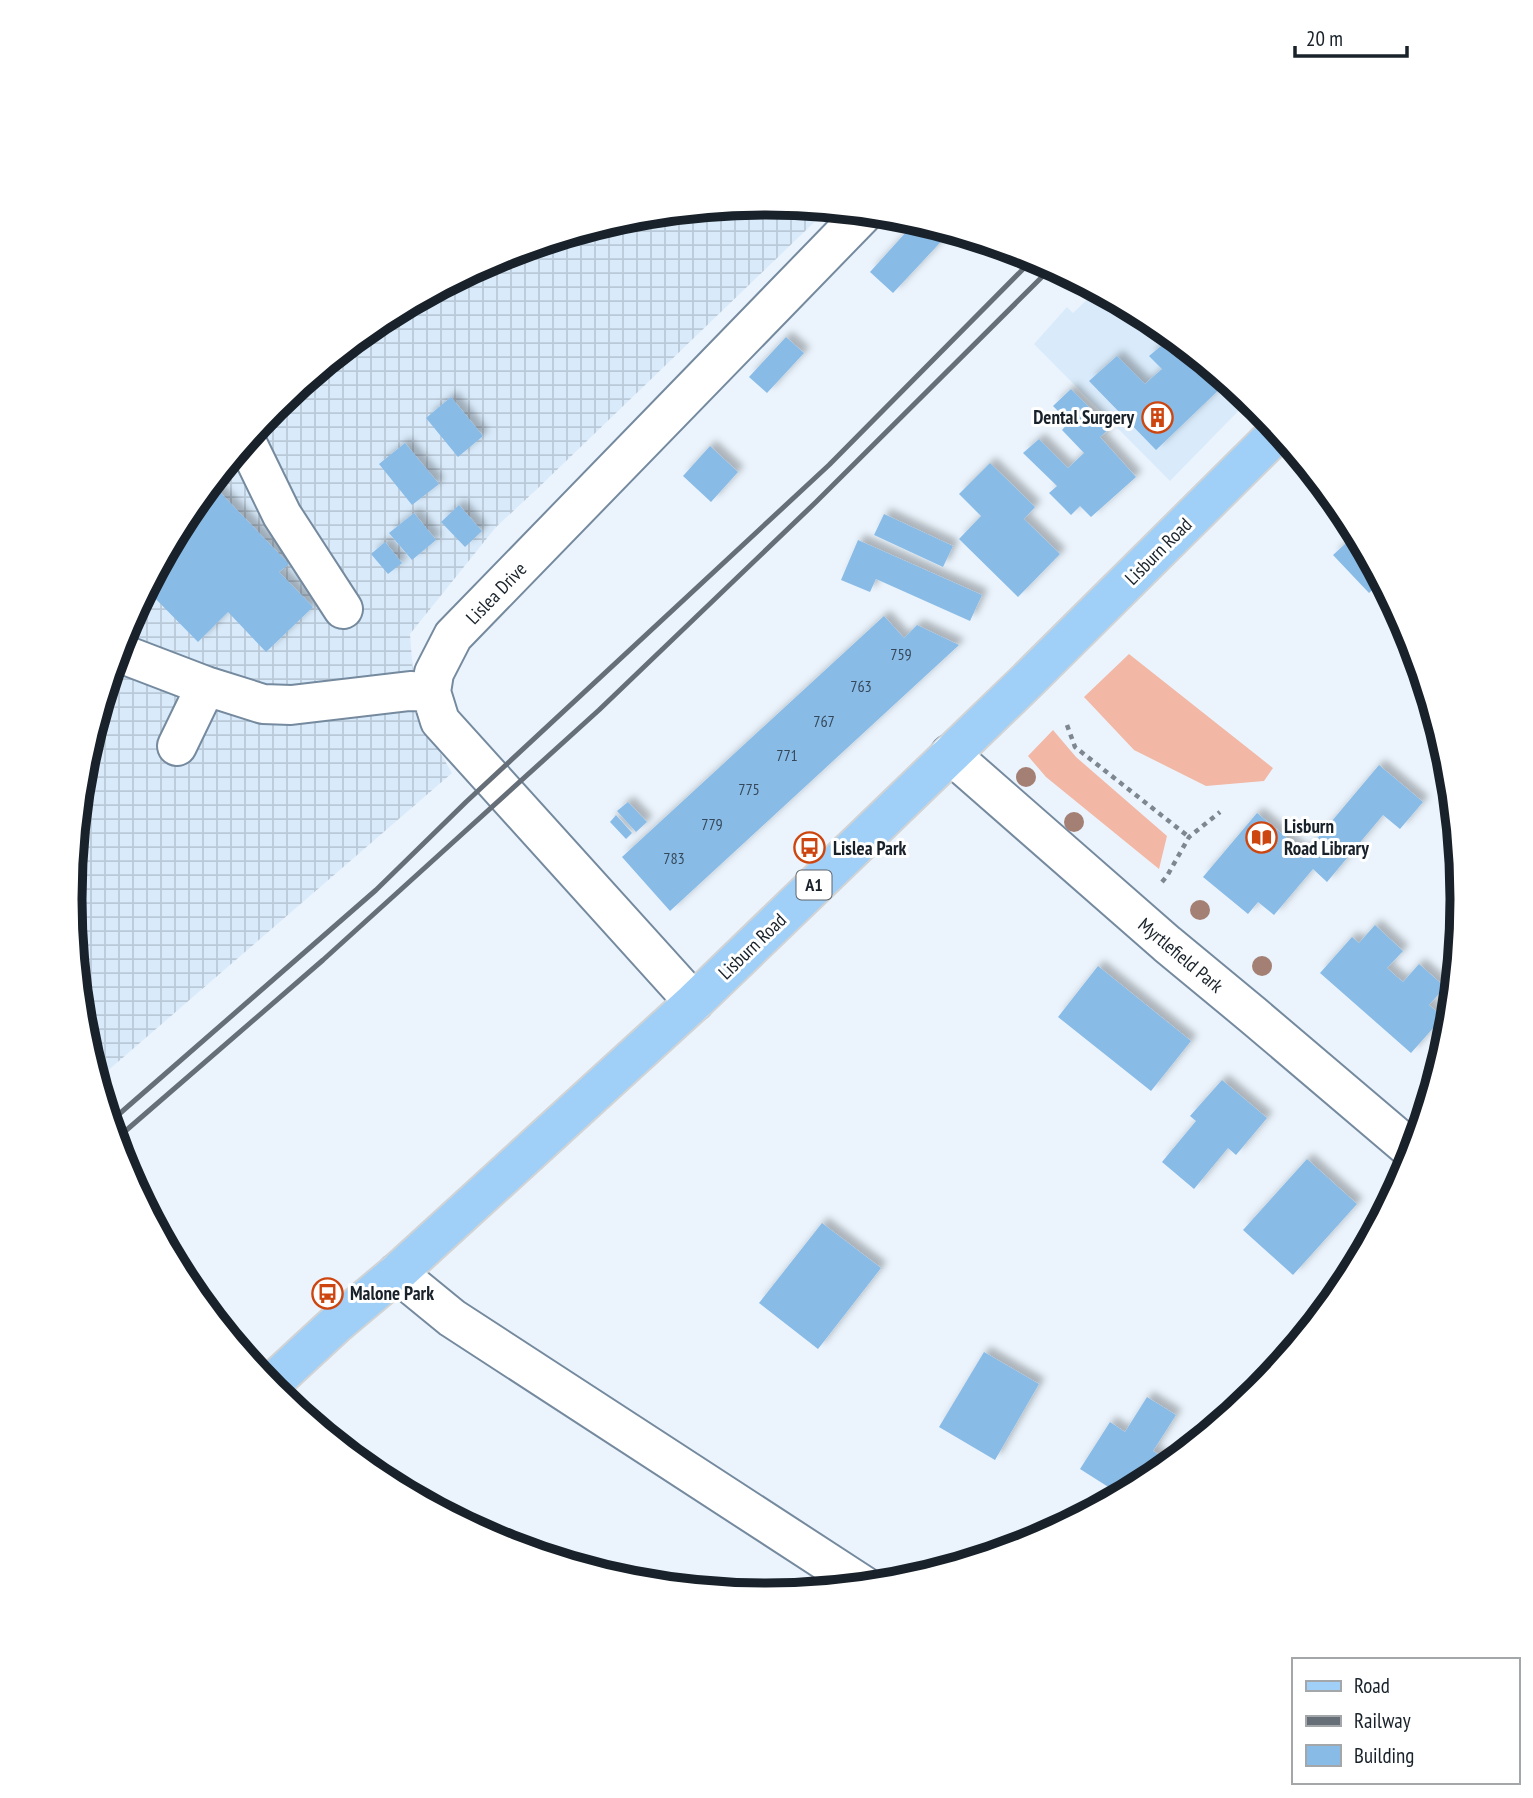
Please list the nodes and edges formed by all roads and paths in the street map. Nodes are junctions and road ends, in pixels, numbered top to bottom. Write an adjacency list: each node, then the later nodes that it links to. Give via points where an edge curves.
1 (855, 221): 7 (street, Lislea Drive, via 453,636 434,673)
2 (1272, 438): 10 (main road, Lisburn Road / A1)
3 (250, 450): 4 (street, via 282,515)
4 (343, 609)
5 (127, 656): 6 (street)
6 (205, 686): 7 (street, via 263,704 291,705); 9 (street)
7 (431, 692): 14 (street, via 440,722)
8 (1067, 725): 12 (path, via 1075,747)
9 (177, 746)
10 (950, 754): 14 (main road, Lisburn Road / A1); 15 (street, Myrtlefield Park)
11 (1220, 812): 12 (path)
12 (1189, 837): 13 (path)
13 (1162, 882)
14 (694, 1002): 16 (main road, Lisburn Road / A1)
15 (1405, 1144)
16 (397, 1273): 17 (main road, Lisburn Road / A1); 18 (street, via 452,1318)
17 (278, 1378)
18 (851, 1578)

